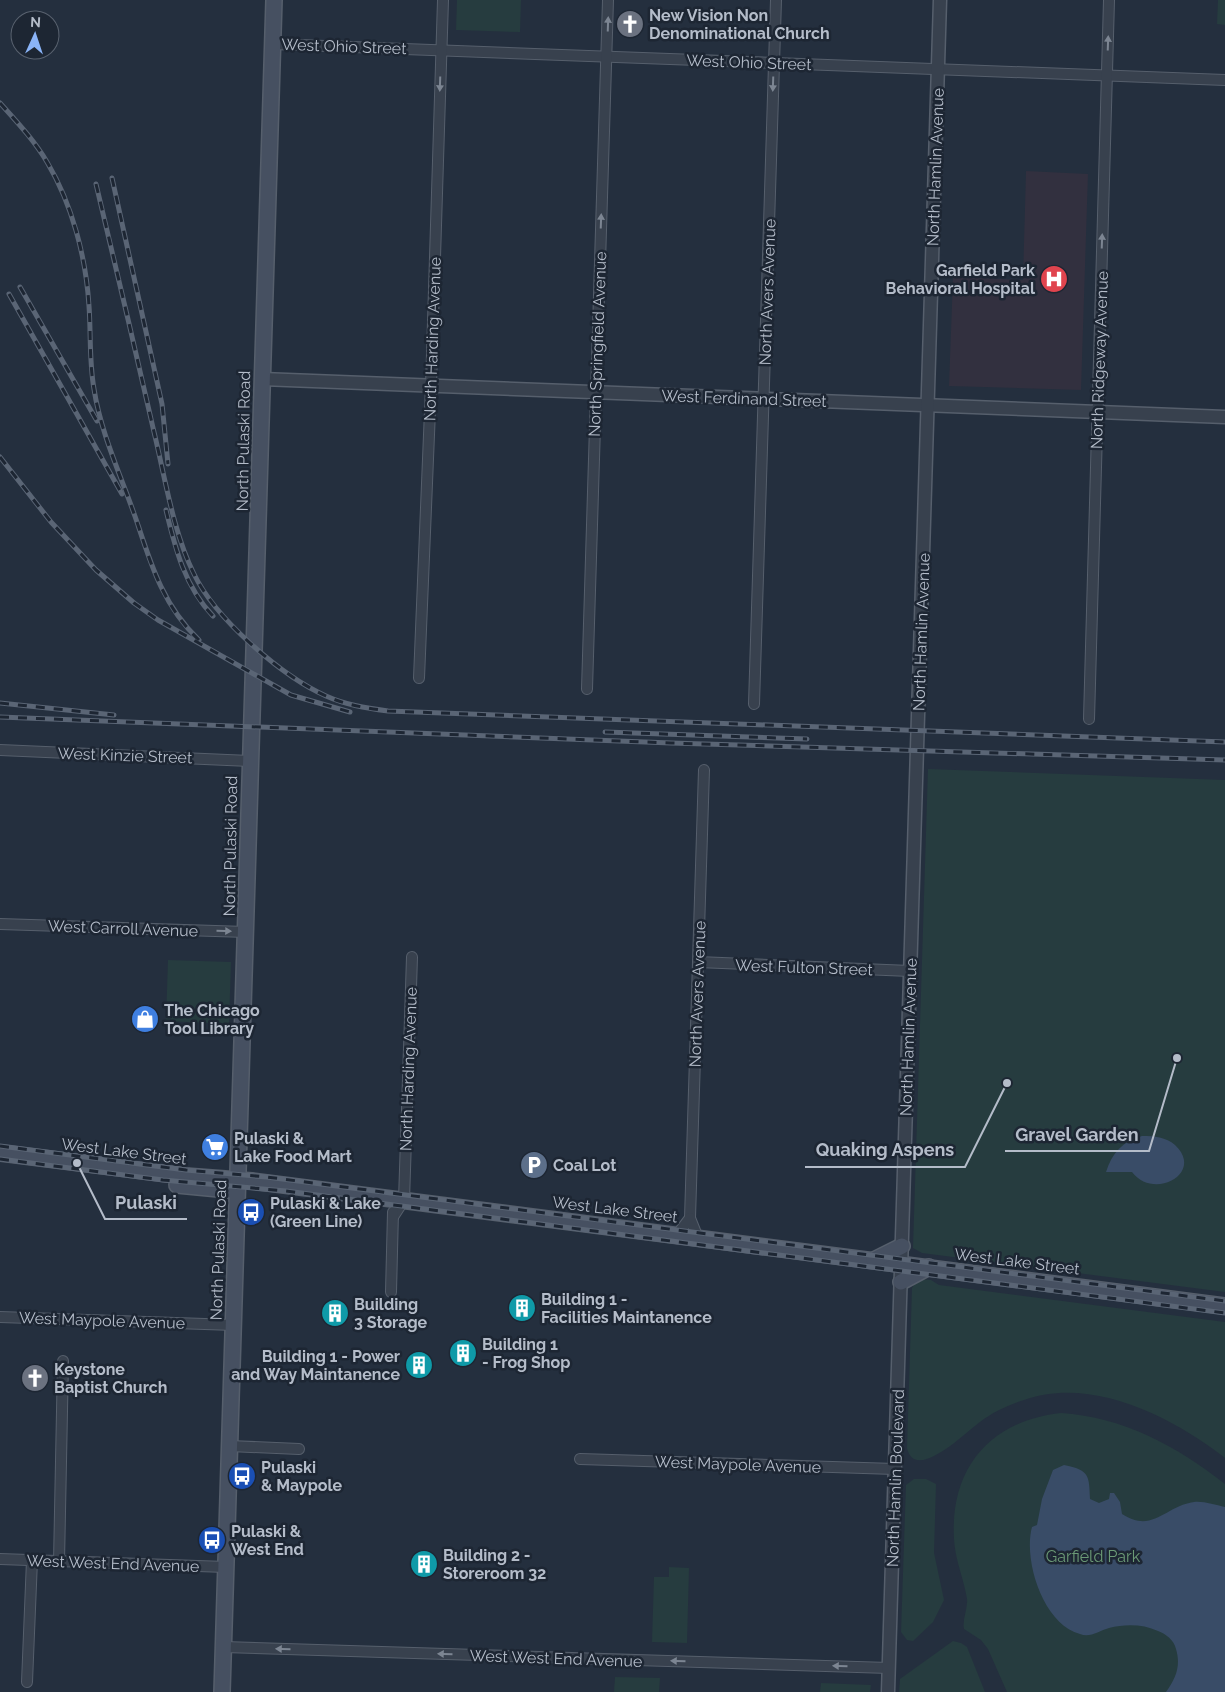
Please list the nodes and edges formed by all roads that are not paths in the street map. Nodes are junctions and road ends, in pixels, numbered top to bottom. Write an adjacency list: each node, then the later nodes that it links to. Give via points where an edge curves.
1 (274, 0): 7 (main road, North Pulaski Road)
2 (443, 0): 8 (street, North Harding Avenue)
3 (608, 0): 9 (street, North Springfield Avenue, one-way to 3)
4 (776, 0): 10 (street, North Avers Avenue)
5 (940, 0): 11 (street, North Hamlin Avenue)
6 (1109, 0): 12 (street, North Ridgeway Avenue, one-way to 6)
7 (273, 44): 8 (street, West Ohio Street); 14 (main road, North Pulaski Road)
8 (441, 50): 9 (street, West Ohio Street); 15 (street, North Harding Avenue, one-way to 15)
9 (607, 56): 10 (street, West Ohio Street); 16 (street, North Springfield Avenue, one-way to 9)
10 (774, 63): 11 (street, West Ohio Street); 17 (street, North Avers Avenue, one-way to 17)
11 (938, 69): 12 (street, West Ohio Street); 18 (street, North Hamlin Avenue)
12 (1107, 75): 13 (street, West Ohio Street); 19 (street, North Ridgeway Avenue, one-way to 12)
13 (1225, 80)
14 (262, 379): 15 (street, West Ferdinand Street); 26 (main road, North Pulaski Road)
15 (431, 386): 16 (street, West Ferdinand Street); 21 (street, North Harding Avenue)
16 (596, 392): 17 (street, West Ferdinand Street); 22 (street, North Springfield Avenue)
17 (764, 399): 18 (street, West Ferdinand Street); 23 (street, North Avers Avenue)
18 (928, 405): 19 (street, West Ferdinand Street); 32 (street, North Hamlin Avenue)
19 (1097, 412): 20 (street, West Ferdinand Street); 24 (street, North Ridgeway Avenue)
20 (1225, 417)
21 (419, 678)
22 (587, 689)
23 (754, 704)
24 (1089, 720)
25 (0, 750): 26 (street, West Kinzie Street)
26 (250, 761): 29 (main road, North Pulaski Road)
27 (704, 770): 31 (street, North Avers Avenue)
28 (0, 924): 29 (street, West Carroll Avenue, one-way to 29)
29 (246, 932): 36 (main road, North Pulaski Road)
30 (412, 957): 37 (street, North Harding Avenue, via 405,1182)
31 (698, 962): 32 (street, West Fulton Street); 38 (street, North Avers Avenue)
32 (910, 971): 41 (street, North Hamlin Avenue)
33 (0, 1142): 36 (main road, West Lake Street, via 169,1164)
34 (0, 1152): 36 (main road, West Lake Street)
35 (0, 1162): 36 (main road, West Lake Street, via 198,1188)
36 (238, 1180): 37 (main road, West Lake Street); 48 (main road, North Pulaski Road)
37 (399, 1200): 39 (main road, West Lake Street); 45 (street, North Harding Avenue, via 393,1217)
38 (690, 1218): 39 (street); 40 (street, North Avers Avenue)
39 (677, 1235): 40 (main road, West Lake Street)
40 (698, 1238): 41 (main road, West Lake Street, via 873,1260)
41 (902, 1255): 42 (main road, West Lake Street); 43 (main road, via 973,1265); 44 (street, North Hamlin Boulevard)
42 (929, 1267): 43 (main road, West Lake Street); 44 (main road)
43 (985, 1275): 46 (main road, West Lake Street)
44 (901, 1282): 53 (street, North Hamlin Boulevard)
45 (391, 1292)
46 (1225, 1306)
47 (0, 1317): 48 (street, West Maypole Avenue)
48 (234, 1325): 50 (main road, North Pulaski Road)
49 (63, 1361): 56 (street)
50 (230, 1446): 51 (street); 57 (main road, North Pulaski Road)
51 (299, 1449)
52 (580, 1459): 53 (street, West Maypole Avenue)
53 (895, 1469): 59 (street, North Hamlin Boulevard)
54 (0, 1559): 55 (street, West West End Avenue)
55 (32, 1560): 56 (street, West West End Avenue); 60 (street)
56 (59, 1562): 57 (street, West West End Avenue)
57 (226, 1567): 58 (main road, North Pulaski Road)
58 (224, 1647): 59 (street, West West End Avenue, one-way to 58); 61 (main road, North Pulaski Road)
59 (889, 1668): 62 (street, North Hamlin Boulevard)
60 (27, 1682)
61 (222, 1692)
62 (888, 1692)

